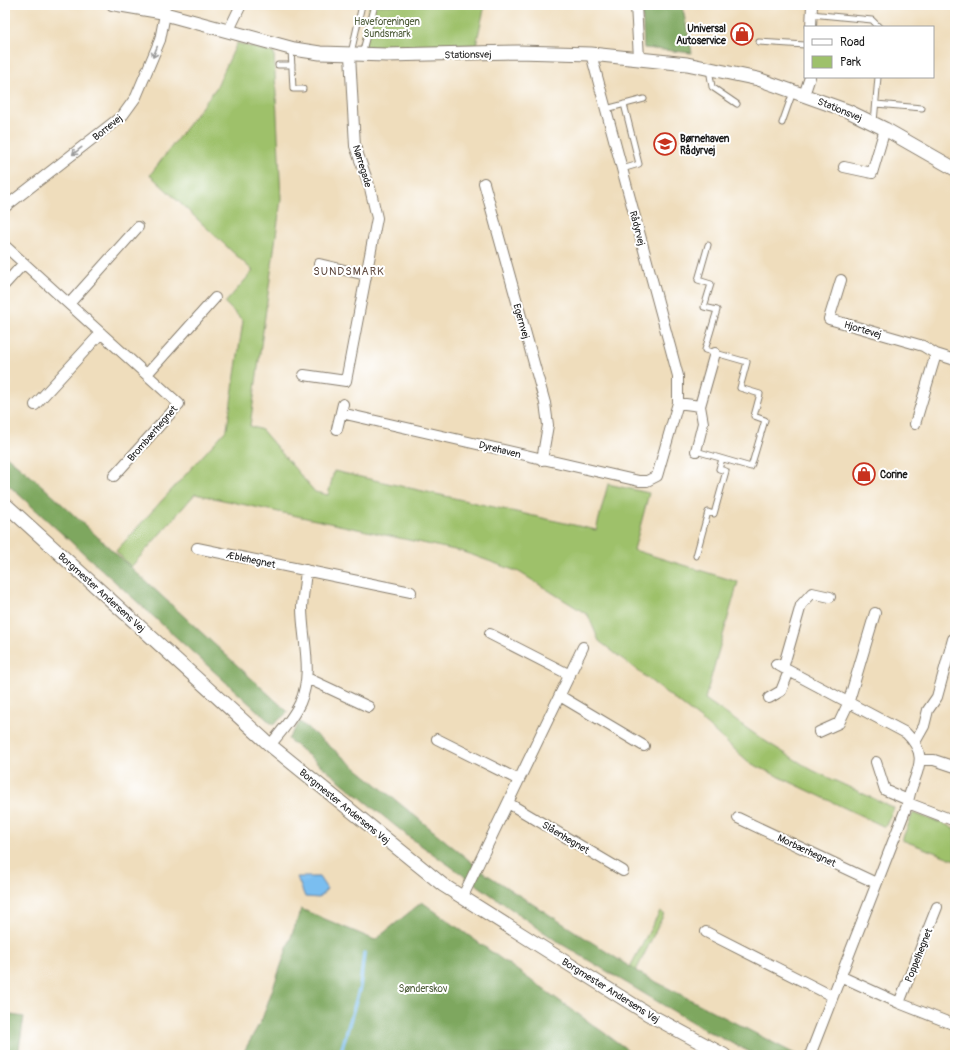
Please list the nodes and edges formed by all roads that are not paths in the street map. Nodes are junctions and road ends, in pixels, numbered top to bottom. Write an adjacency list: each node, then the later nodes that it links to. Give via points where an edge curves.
1 (112, 5): 7 (street)
2 (240, 5): 10 (street)
3 (362, 5): 15 (lane)
4 (375, 5): 15 (lane)
5 (636, 5): 16 (street)
6 (812, 9): 8 (street); 9 (lane, via 872,20)
7 (164, 10): 10 (street, Stationsvej); 36 (street, Borrevej, one-way to 36, via 160,40 136,98 123,116)
8 (811, 26)
9 (878, 26)
10 (228, 32): 13 (street, Stationsvej)
11 (759, 42): 12 (lane)
12 (804, 45)
13 (291, 48): 15 (street, Stationsvej); 17 (lane)
14 (591, 54): 15 (street, Stationsvej, via 518,52); 16 (street, Stationsvej); 29 (street, Rådyrvej)
15 (356, 55): 42 (street, Nørregade, via 355,146 370,188 377,218)
16 (639, 58): 19 (street, Stationsvej)
17 (292, 64): 18 (lane); 22 (lane, via 293,89)
18 (278, 65)
19 (709, 68): 23 (street, Stationsvej, via 758,79); 26 (lane, via 712,87)
20 (809, 78): 23 (street)
21 (878, 78): 27 (lane)
22 (303, 89)
23 (798, 93): 30 (lane); 31 (street, Stationsvej, via 848,111)
24 (644, 99): 25 (lane)
25 (624, 104): 29 (lane); 33 (lane, via 639,164)
26 (737, 104)
27 (876, 104): 28 (lane); 31 (lane)
28 (922, 108)
29 (606, 109): 33 (street, Rådyrvej)
30 (782, 123)
31 (879, 127): 32 (street, via 872,173); 34 (street, Stationsvej)
32 (844, 167)
33 (622, 169): 53 (street, Rådyrvej, via 678,376)
34 (955, 169)
35 (484, 183): 60 (street, Egernvej, via 545,402 548,425)
36 (5, 207)
37 (138, 227): 46 (street)
38 (708, 245): 48 (lane, via 698,280 711,284 704,307 717,310 705,350)
39 (5, 246): 40 (street, Brombærhegnet)
40 (24, 263): 44 (street); 46 (street, Brombærhegnet)
41 (319, 264): 42 (street)
42 (366, 275): 52 (street, Nørregade, via 346,381)
43 (841, 280): 49 (street, Hjortevej, via 829,318 923,346)
44 (5, 284)
45 (215, 298): 51 (street)
46 (69, 304): 47 (street, Brombærhegnet)
47 (101, 333): 51 (street, Brombærhegnet); 54 (street)
48 (715, 353): 55 (street); 59 (lane, via 747,362 740,388 760,394 754,416 765,420 751,467)
49 (936, 354): 50 (street, Hjortevej); 56 (street)
50 (955, 360)
51 (147, 374): 61 (street, Brombærhegnet, via 179,404)
52 (304, 375)
53 (678, 403): 55 (street); 62 (street, Rådyrvej)
54 (35, 405)
55 (700, 406): 58 (street, via 703,423)
56 (915, 424)
57 (337, 429): 60 (street, Dyrehaven, via 342,408)
58 (696, 451): 59 (lane)
59 (722, 459): 65 (lane, via 719,469 726,471 714,514 708,512)
60 (542, 460): 62 (street, Dyrehaven, via 639,481 647,481)
61 (114, 476)
62 (657, 476)
63 (5, 504): 83 (street, Borgmester Andersens Vej)
64 (197, 548): 66 (street, Æblehegnet)
65 (696, 556)
66 (306, 570): 67 (street, Æblehegnet); 75 (street, via 302,607)
67 (411, 592)
68 (830, 597): 73 (street, via 812,593 801,605)
69 (875, 614): 78 (street)
70 (490, 634): 74 (street)
71 (953, 638): 82 (street, via 937,697 928,710 924,726)
72 (583, 647): 74 (street)
73 (783, 667): 77 (street, via 781,691); 78 (street)
74 (570, 675): 76 (street)
75 (307, 678): 79 (street); 83 (street, via 300,704)
76 (560, 696): 84 (street); 88 (street)
77 (769, 698)
78 (848, 704): 80 (street, via 840,723); 82 (street, via 906,734)
79 (369, 707)
80 (819, 732)
81 (437, 738): 88 (street)
82 (915, 742): 85 (street)
83 (270, 745): 95 (street, Borgmester Andersens Vej)
84 (644, 746)
85 (920, 760): 87 (street, via 934,760); 89 (street, via 919,772)
86 (876, 762): 89 (street, via 885,790)
87 (955, 767)
88 (519, 780): 90 (street)
89 (908, 802): 92 (street); 94 (street)
90 (508, 803): 93 (street, Slåenhegnet); 95 (street)
91 (738, 818): 94 (street, Morbærhegnet)
92 (955, 821)
93 (623, 872)
94 (876, 883): 98 (street)
95 (462, 898): 102 (street, Borgmester Andersens Vej, via 648,1014)
96 (937, 907): 100 (street, Poppelhegnet)
97 (706, 932): 99 (street)
98 (840, 976): 99 (street); 100 (street)
99 (832, 996): 103 (street)
100 (899, 1002): 101 (street)
101 (955, 1025)
102 (724, 1055)
103 (810, 1055)

